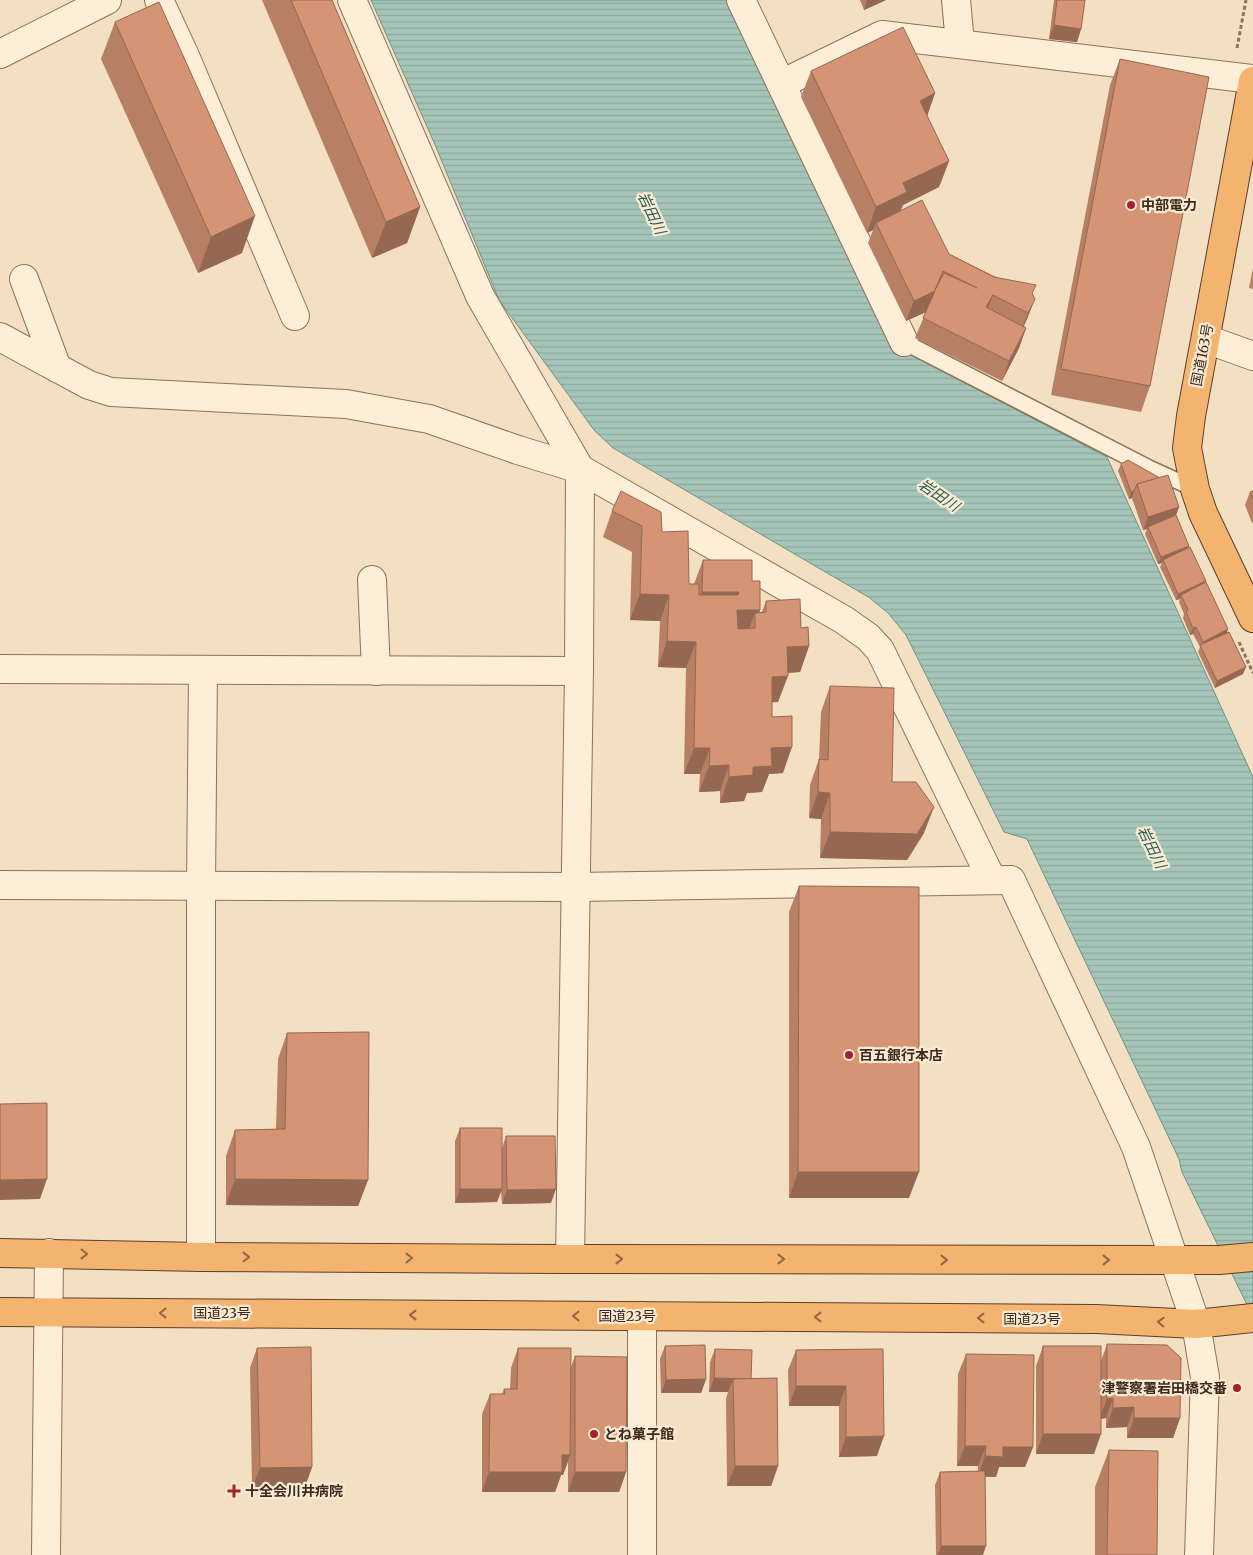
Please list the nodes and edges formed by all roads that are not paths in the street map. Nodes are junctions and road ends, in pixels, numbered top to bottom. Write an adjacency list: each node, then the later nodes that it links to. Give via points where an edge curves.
1 (107, 0): 7 (street)
2 (159, 0): 11 (street)
3 (352, 0): 17 (street, via 480,296)
4 (741, 0): 9 (street)
5 (956, 0): 6 (street)
6 (960, 43): 8 (street); 9 (street, via 882,34)
7 (0, 54)
8 (1253, 80): 13 (highway, 国道163号)
9 (781, 84): 14 (street)
10 (24, 279): 16 (street)
11 (295, 316)
12 (0, 337): 16 (street)
13 (1206, 339): 15 (street); 18 (highway, 国道163号, via 1187,448)
14 (904, 342): 18 (lane)
15 (1253, 356)
16 (57, 368): 17 (street, via 89,385 111,392 346,404 429,419)
17 (580, 469): 24 (street); 25 (street, via 844,620 868,637 880,650)
18 (1195, 489): 20 (highway, 国道163号)
19 (372, 580): 23 (street)
20 (1253, 618)
21 (0, 669): 22 (street)
22 (203, 670): 23 (street); 27 (street)
23 (376, 670): 24 (street)
24 (579, 671): 28 (street)
25 (1002, 880): 28 (street); 34 (street, via 1136,1147)
26 (0, 886): 27 (street)
27 (201, 886): 28 (street); 31 (street)
28 (576, 888): 33 (street)
29 (0, 1253): 30 (highway)
30 (49, 1253): 31 (highway, one-way to 31); 36 (street)
31 (201, 1257): 33 (highway, one-way to 33)
32 (1253, 1257): 34 (highway)
33 (570, 1259): 34 (highway, one-way to 34)
34 (1175, 1260): 39 (street)
35 (0, 1312): 36 (highway, 国道23号)
36 (48, 1312): 37 (highway, 国道23号, one-way to 36); 40 (street)
37 (642, 1316): 39 (highway, 国道23号, one-way to 37, via 1096,1319); 41 (street)
38 (1240, 1319): 39 (highway, 国道23号)
39 (1196, 1324): 42 (street, via 1204,1377)
40 (46, 1555)
41 (642, 1555)
42 (1198, 1555)

